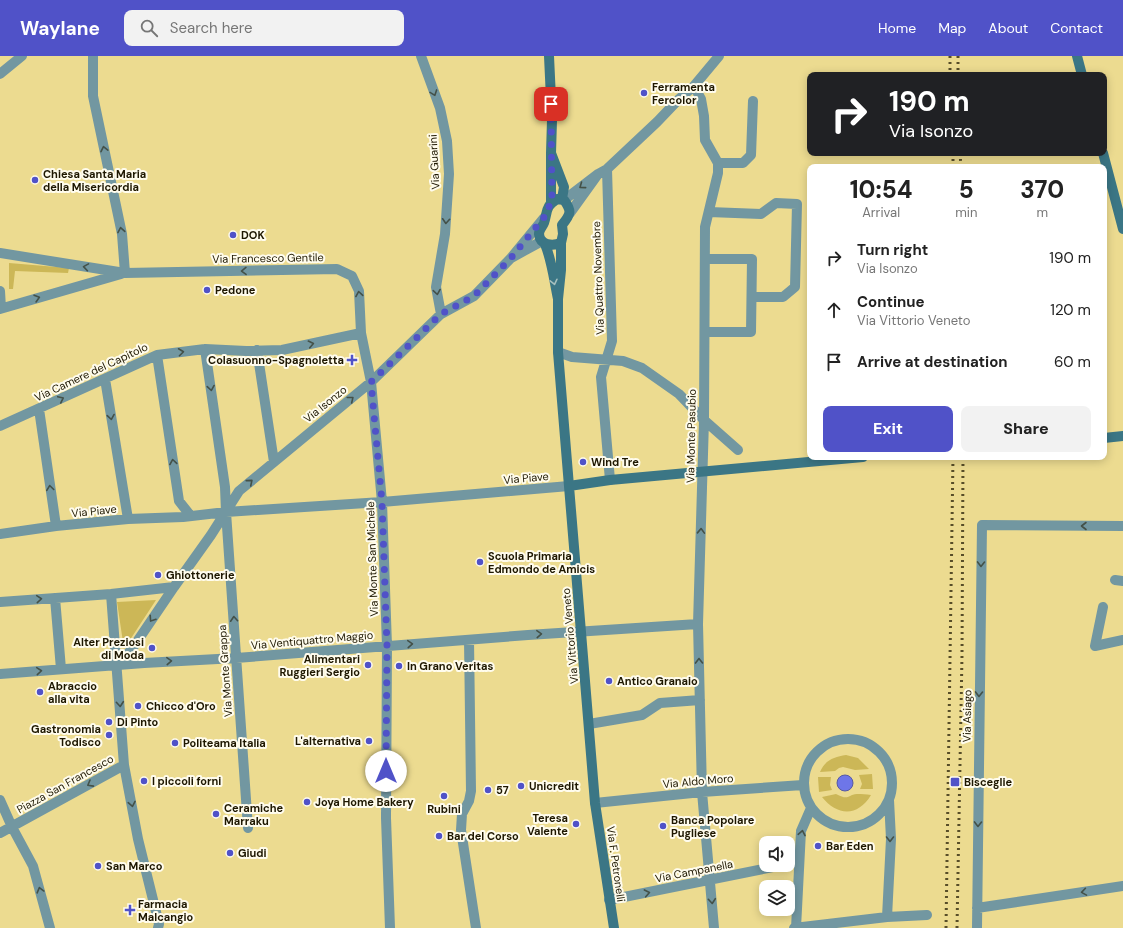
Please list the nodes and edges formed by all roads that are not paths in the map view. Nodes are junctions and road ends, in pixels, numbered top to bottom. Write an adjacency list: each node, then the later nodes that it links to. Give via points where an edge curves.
1 (22, 56): 8 (street)
2 (92, 56): 27 (street, one-way to 2, via 122,234 93,96)
3 (421, 56): 32 (street, Via Guarini, one-way to 32, via 440,108 447,141 449,174 445,234 436,287)
4 (549, 56): 11 (street)
5 (720, 56): 9 (street)
6 (1077, 56): 7 (street)
7 (1081, 72)
8 (0, 74)
9 (694, 86): 12 (street, via 701,99 705,140); 14 (street)
10 (753, 101): 12 (street, via 751,155 743,163)
11 (551, 153): 16 (street, via 564,187); 17 (street)
12 (718, 163): 19 (street, Via Monte Pasubio)
13 (1107, 168): 21 (street)
14 (608, 169): 15 (street); 39 (street, Via Quattro Novembre, via 612,341)
15 (598, 174): 16 (street, one-way to 16); 18 (street)
16 (563, 199): 17 (street, via 557,199); 18 (street)
17 (552, 203): 20 (street)
18 (570, 212): 23 (street, Via Vittorio Veneto, via 562,225)
19 (709, 212): 26 (street, Via Monte Pasubio, via 705,226); 29 (street, via 761,214 776,203 798,204 795,287 783,297)
20 (545, 216): 22 (street, via 539,234); 25 (street, Via Isonzo)
21 (1123, 229)
22 (543, 242): 23 (street, via 553,245); 25 (street, Via Isonzo); 30 (street, Via Vittorio Veneto, one-way to 30, via 550,256)
23 (561, 243): 30 (street, Via Vittorio Veneto)
24 (0, 253): 27 (street, one-way to 24)
25 (511, 258): 32 (street, Via Isonzo, via 474,296)
26 (705, 259): 29 (street, via 752,259); 33 (street, Via Monte Pasubio)
27 (125, 273): 31 (street, one-way to 27); 34 (street, Via Francesco Gentile, one-way to 27, via 359,291 352,276 337,269)
28 (0, 291): 31 (street)
29 (752, 297): 33 (street, via 751,332)
30 (558, 299): 37 (street, Via Vittorio Veneto)
31 (0, 308)
32 (441, 314): 41 (street, Via Isonzo)
33 (705, 332): 43 (street, Via Monte Pasubio)
34 (361, 333): 36 (street, Via Camere del Capitolo, one-way to 34, via 282,350); 41 (street, Via Francesco Gentile)
35 (205, 349): 36 (street, Via Camere del Capitolo); 38 (street, Via Camere del Capitolo, one-way to 35); 54 (street, Via Monte Grappa, one-way to 54, via 225,487)
36 (257, 350): 49 (street)
37 (558, 352): 39 (street); 52 (street, Via Vittorio Veneto)
38 (157, 355): 40 (street, Via Camere del Capitolo); 55 (street, one-way to 38, via 179,500)
39 (607, 360): 43 (street, via 623,361 642,368 679,394); 51 (street, Via Quattro Novembre, via 602,377)
40 (105, 379): 42 (street, Via Camere del Capitolo, one-way to 40); 56 (street, one-way to 56)
41 (371, 382): 49 (street, Via Isonzo, one-way to 41); 53 (street, Via Monte San Michele)
42 (39, 409): 44 (street, Via Camere del Capitolo); 57 (street, one-way to 42)
43 (704, 420): 47 (street); 50 (street, Via Monte Pasubio)
44 (0, 426)
45 (1123, 436): 46 (street)
46 (1107, 438)
47 (738, 450)
48 (828, 460): 50 (street, Via Piave)
49 (274, 462): 54 (street, Via Isonzo, one-way to 49, via 239,491)
50 (702, 471): 51 (street, Via Piave); 65 (street, Via Monte Pasubio, one-way to 50)
51 (610, 480): 52 (street, Via Piave)
52 (569, 486): 53 (street, Via Piave); 66 (street, Via Vittorio Veneto)
53 (382, 502): 54 (street, Via Piave); 69 (street, Via Monte San Michele)
54 (226, 512): 55 (street, Via Piave); 60 (street, Via Isonzo); 70 (street, Via Monte Grappa, one-way to 54)
55 (190, 515): 56 (street, Via Piave)
56 (128, 519): 57 (street, Via Piave)
57 (56, 526): 59 (street, Via Piave)
58 (1123, 526): 92 (street, Via Asiago, one-way to 92, via 982,525)
59 (0, 534)
60 (174, 587): 61 (street); 71 (street, Via Isonzo, one-way to 71, via 132,649)
61 (111, 594): 62 (street); 71 (street)
62 (55, 598): 63 (street, one-way to 62); 72 (street)
63 (0, 602)
64 (1103, 607): 68 (street, via 1096,646)
65 (698, 624): 66 (street, Via Ventiquattro Maggio); 74 (street, Via Monte Pasubio, one-way to 65)
66 (582, 632): 67 (street, Via Ventiquattro Maggio, one-way to 66); 75 (street, Via Vittorio Veneto)
67 (469, 640): 69 (street, Via Ventiquattro Maggio, one-way to 67); 98 (street, via 471,792 462,814 461,830)
68 (1123, 640)
69 (387, 646): 70 (street, Via Ventiquattro Maggio); 97 (street, Via Monte San Michele, via 386,818)
70 (236, 658): 71 (street, Via Ventiquattro Maggio, one-way to 70); 84 (street, Via Monte Grappa)
71 (117, 666): 72 (street, Via Ventiquattro Maggio); 76 (street, one-way to 76)
72 (60, 669): 73 (street, Via Ventiquattro Maggio, one-way to 72)
73 (0, 674)
74 (700, 700): 75 (street, via 660,703 642,715); 78 (street, Via Monte Pasubio)
75 (589, 724): 81 (street, Via Vittorio Veneto)
76 (124, 765): 83 (street, Piazza San Francesco, one-way to 83); 96 (street, Piazza San Francesco, one-way to 96)
77 (803, 785): 78 (street, Via Aldo Moro); 80 (street, via 805,771 813,755 840,739 857,740 872,746 883,757 890,771 892,785); 82 (street)
78 (702, 792): 81 (street, Via Aldo Moro); 89 (street, Via Monte Pasubio)
79 (0, 800): 83 (street)
80 (889, 800): 82 (street, via 882,812 872,821 846,828 832,825 820,818); 94 (street, one-way to 94, via 891,839)
81 (595, 803): 91 (street, Via F. Petronelli)
82 (811, 808): 86 (street, one-way to 82, via 801,831)
83 (12, 827): 85 (street, Piazza San Francesco); 95 (street, one-way to 83, via 33,866)
84 (248, 828)
85 (0, 833)
86 (800, 862): 87 (street); 101 (street)
87 (795, 863)
88 (759, 870): 89 (street, Via Campanella)
89 (710, 880): 91 (street, Via Campanella, one-way to 89); 100 (street, Via Monte Pasubio, one-way to 100)
90 (1123, 886): 92 (street, one-way to 92)
91 (609, 900): 99 (street, Via F. Petronelli)
92 (977, 908): 102 (street, Via Asiago)
93 (927, 915): 94 (street)
94 (887, 917): 101 (street)
95 (50, 928)
96 (158, 928)
97 (390, 928)
98 (476, 928)
99 (614, 928)
100 (714, 928)
101 (795, 928)
102 (976, 928)

